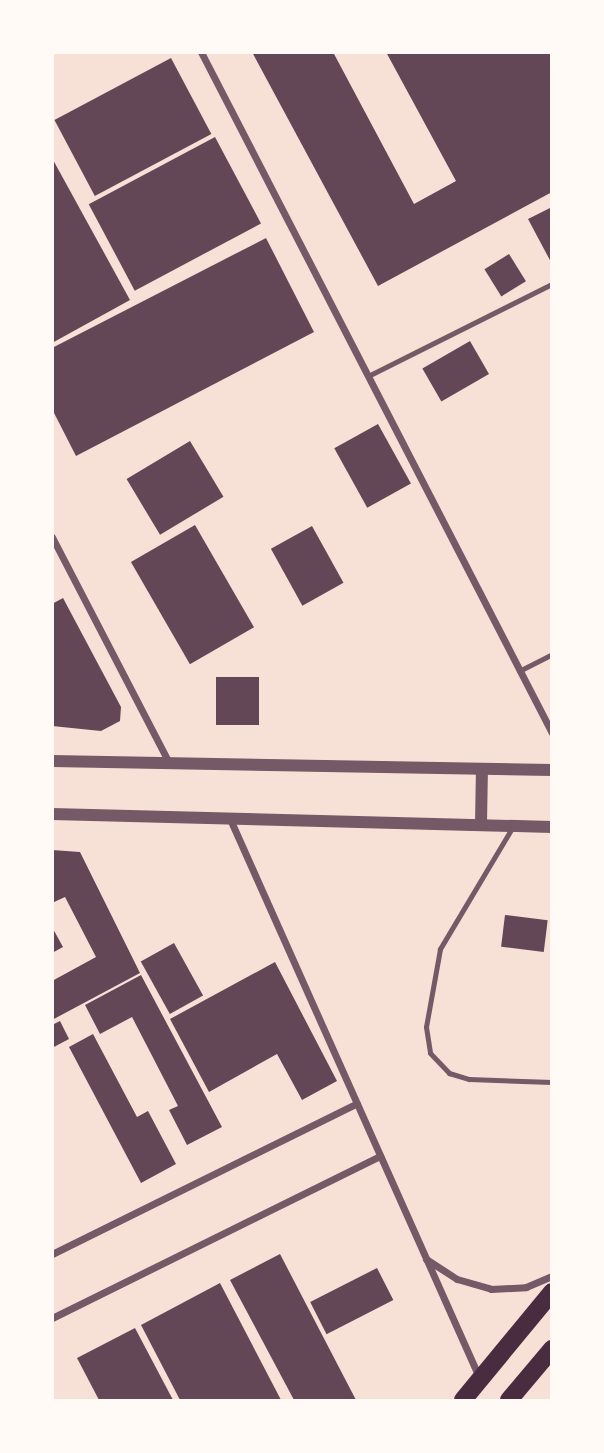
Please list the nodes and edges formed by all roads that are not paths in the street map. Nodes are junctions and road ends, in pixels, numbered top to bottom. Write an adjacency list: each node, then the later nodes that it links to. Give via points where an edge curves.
1 (201, 52): 3 (street)
2 (551, 284): 3 (lane)
3 (368, 376): 6 (street)
4 (52, 537): 9 (street)
5 (551, 654): 6 (lane)
6 (519, 671): 7 (street)
7 (551, 733)
8 (52, 761): 9 (street)
9 (169, 763): 10 (street)
10 (482, 769): 11 (street); 14 (street)
11 (551, 770)
12 (52, 814): 13 (street)
13 (230, 818): 14 (street); 18 (street)
14 (481, 824): 15 (street)
15 (513, 825): 16 (street); 17 (lane, via 440,949 426,1027 430,1053 449,1073 469,1079)
16 (551, 827)
17 (551, 1082)
18 (357, 1103): 19 (street); 20 (street)
19 (380, 1156): 21 (street); 24 (street)
20 (52, 1254)
21 (426, 1259): 22 (street, via 457,1279 491,1289 526,1287); 26 (street)
22 (551, 1276)
23 (551, 1292): 26 (main road)
24 (52, 1318)
25 (551, 1349): 28 (main road)
26 (480, 1380): 27 (main road)
27 (463, 1401)
28 (509, 1401)

